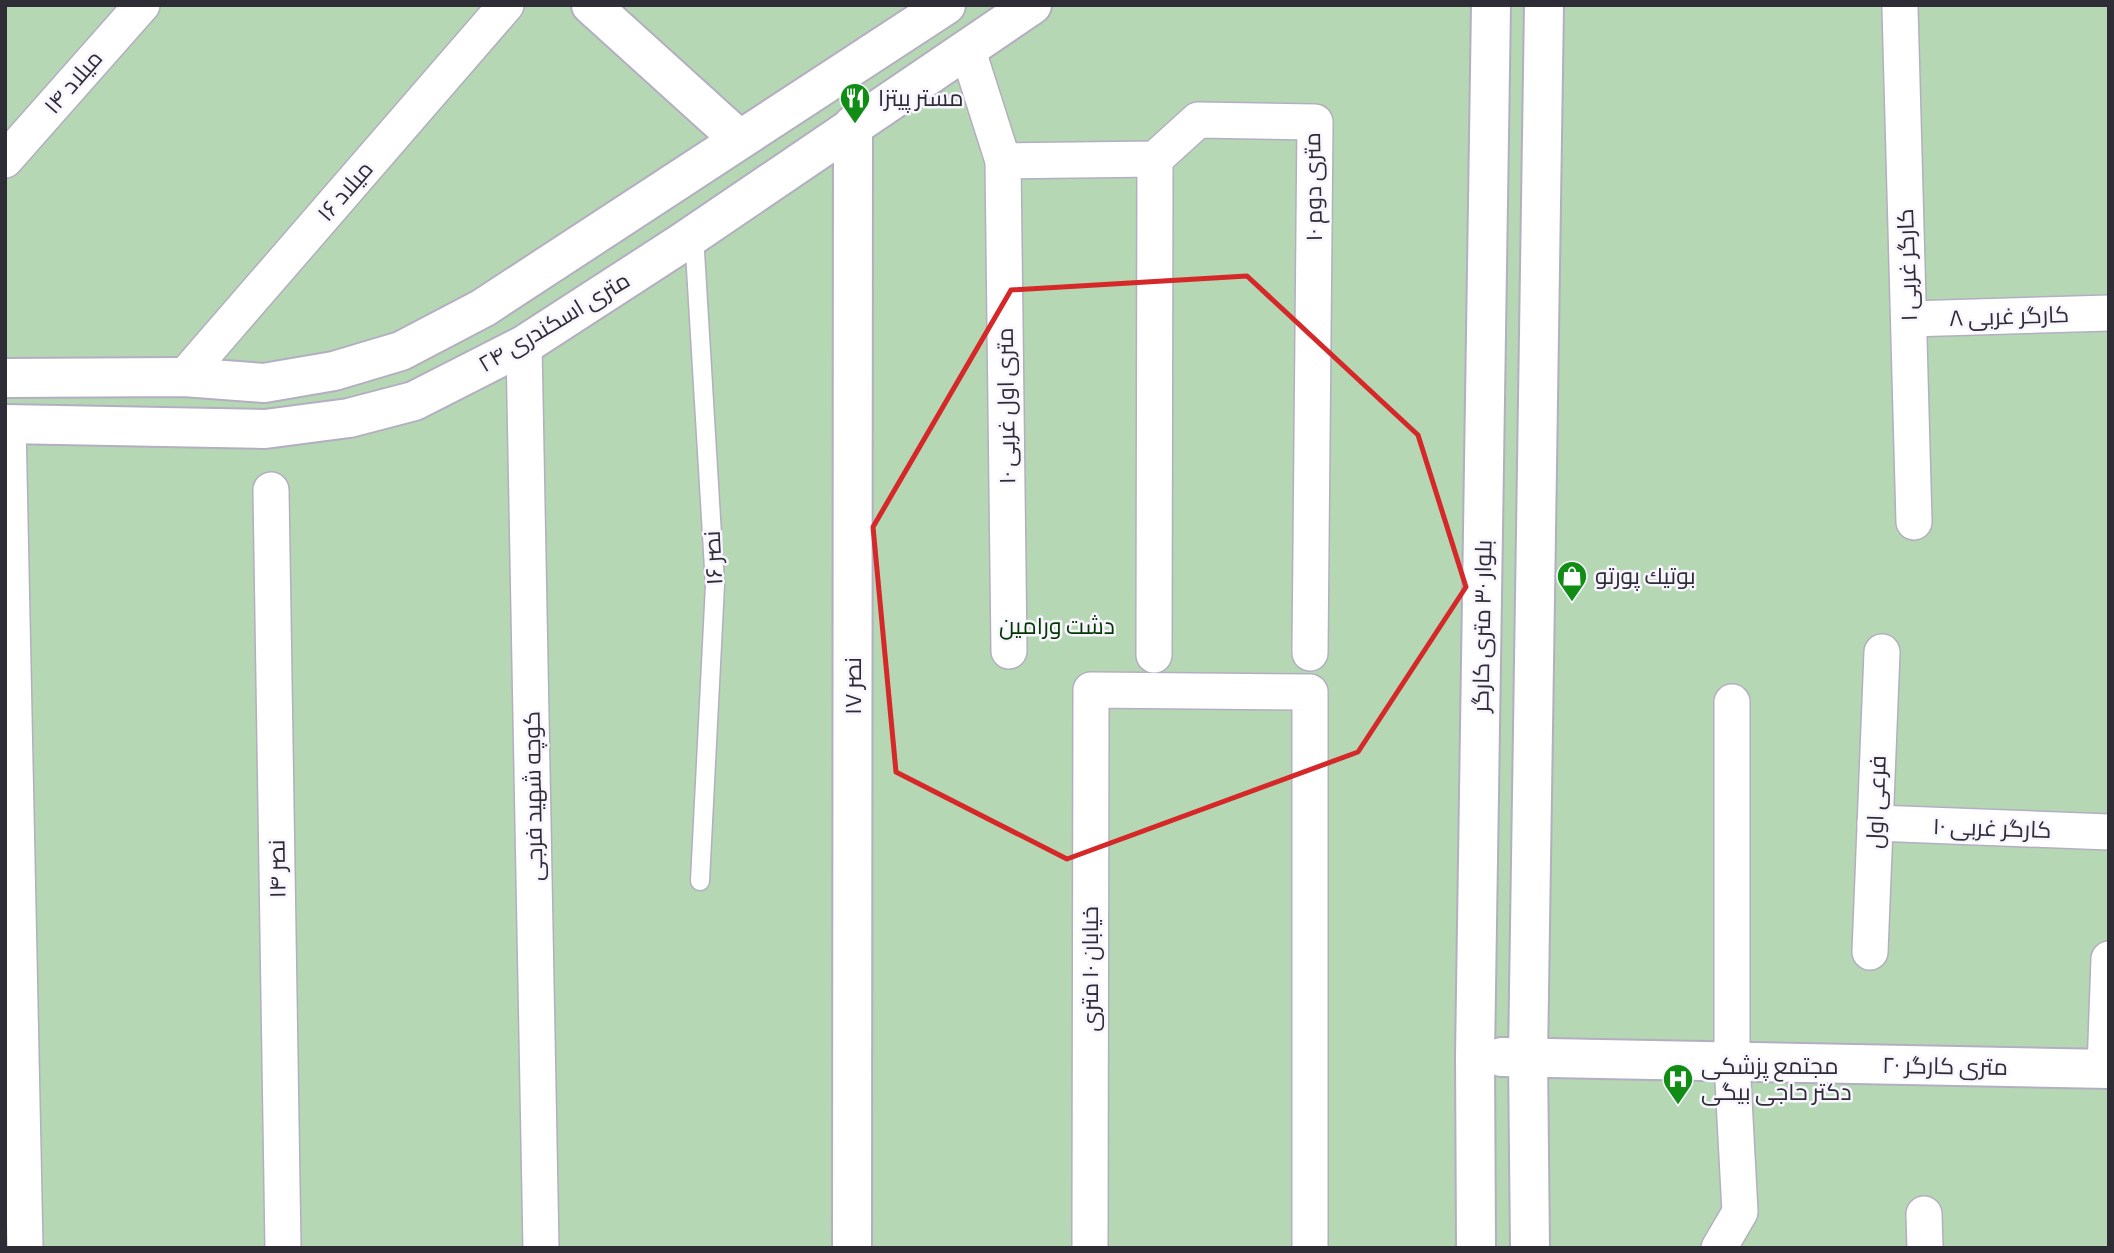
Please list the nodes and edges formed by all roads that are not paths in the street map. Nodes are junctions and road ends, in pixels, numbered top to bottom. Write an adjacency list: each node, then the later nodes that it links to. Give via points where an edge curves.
1 (142, 5): 13 (street, میلاد ۱۴)
2 (506, 5): 21 (street, میلاد ۱۶)
3 (591, 5): 11 (main road)
4 (946, 5): 11 (main road)
5 (1032, 5): 9 (main road, ۲۴ متری اسکندری)
6 (1491, 5): 35 (main road, بلوار ۳۰ متری کارگر)
7 (1544, 5): 36 (main road)
8 (1900, 8): 18 (street, کارگر غربی ۱)
9 (967, 48): 10 (main road, ۲۴ متری اسکندری); 14 (street)
10 (853, 125): 16 (main road, ۲۴ متری اسکندری); 42 (main road, نصر ۱۷)
11 (739, 139): 15 (main road)
12 (1155, 159): 14 (street); 27 (street, ۱۰ متری دوم, via 1198,120 1315,122); 28 (street)
13 (5, 160)
14 (1003, 161): 25 (street, ۱۰ متری اول غربی)
15 (652, 197): 16 (main road); 21 (main road, via 483,308 401,351 334,371 264,383)
16 (688, 239): 19 (main road, ۲۴ متری اسکندری); 32 (lane, نصر ۱۶, via 715,585)
17 (2109, 313): 18 (street, کارگر غربی ۸)
18 (1909, 319): 24 (street, کارگر غربی ۱)
19 (524, 345): 22 (main road, ۲۴ متری اسکندری, via 414,401 349,418 265,429); 41 (street, کوچه شهید فرجی)
20 (5, 377): 21 (main road)
21 (184, 377)
22 (7, 424): 39 (street)
23 (271, 490): 40 (street, نصر ۱۴)
24 (1914, 522)
25 (1009, 651)
26 (1882, 652): 30 (street, فرعی اول)
27 (1310, 653)
28 (1154, 655)
29 (1732, 702): 37 (street)
30 (1875, 823): 31 (street, کارگر غربی ۱۰); 33 (street, فرعی اول)
31 (2109, 832)
32 (700, 881)
33 (1870, 952)
34 (2109, 959): 38 (street)
35 (1475, 1056): 36 (main road, ۲۰ متری کارگر); 45 (main road, بلوار ۳۰ متری کارگر)
36 (1528, 1058): 37 (main road, ۲۰ متری کارگر); 46 (main road)
37 (1732, 1062): 38 (main road, ۲۰ متری کارگر); 47 (street, via 1740,1212)
38 (2107, 1069)
39 (24, 1248)
40 (283, 1248)
41 (541, 1248)
42 (852, 1248)
43 (1090, 1248): 44 (street, خیابان ۱۰ متری, via 1091,690 1310,692)
44 (1310, 1248)
45 (1476, 1248)
46 (1530, 1248)
47 (1719, 1248)

